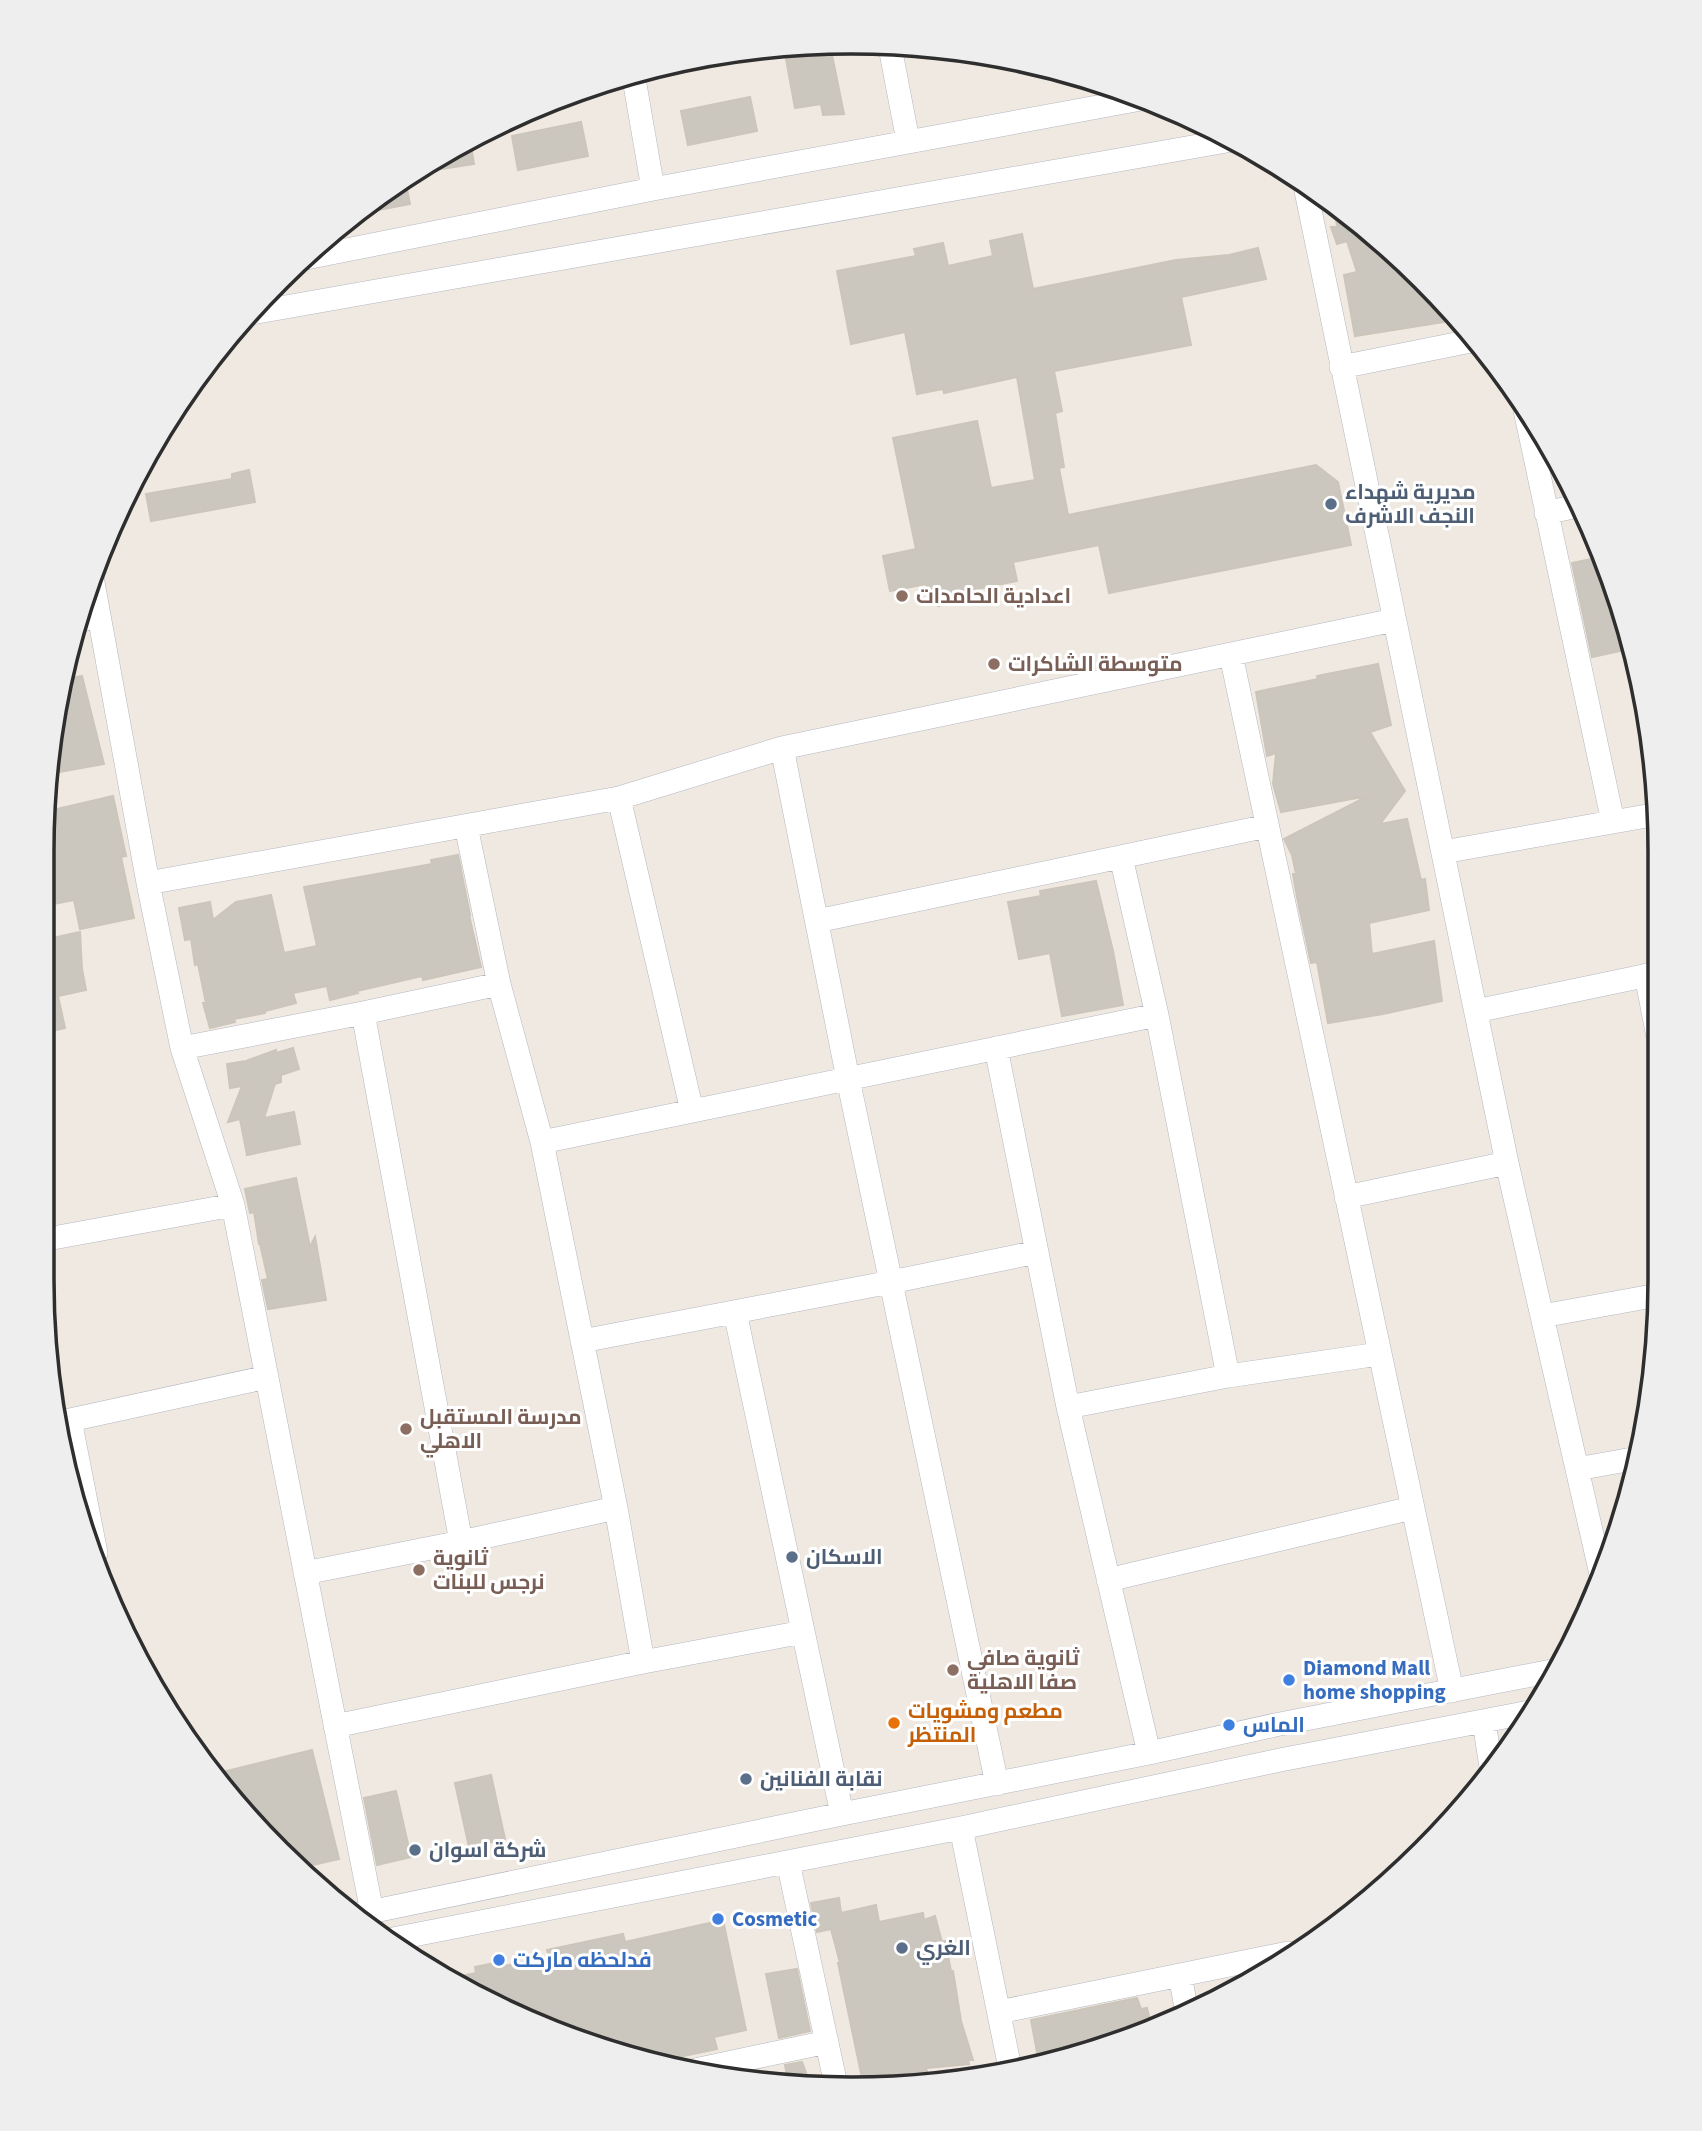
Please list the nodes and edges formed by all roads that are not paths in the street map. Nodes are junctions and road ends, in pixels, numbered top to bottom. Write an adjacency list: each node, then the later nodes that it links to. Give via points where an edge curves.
1 (892, 56): 4 (street)
2 (635, 84): 6 (street)
3 (1114, 100): 4 (street)
4 (908, 141): 6 (street)
5 (1216, 143): 9 (street)
6 (653, 189): 8 (street)
7 (1311, 201): 11 (street)
8 (323, 255)
9 (267, 310)
10 (1464, 342): 11 (street)
11 (1341, 367): 18 (street)
12 (1530, 436): 14 (street)
13 (1570, 508): 14 (street)
14 (1546, 513): 23 (street)
15 (96, 599): 16 (street)
16 (99, 616): 17 (street); 28 (street)
17 (90, 618)
18 (1394, 620): 19 (street); 26 (street)
19 (1231, 655): 20 (street); 25 (street)
20 (782, 748): 21 (street); 29 (street)
21 (619, 798): 24 (street); 38 (street)
22 (1647, 816): 23 (street)
23 (1613, 822): 26 (street)
24 (466, 826): 28 (street); 31 (street)
25 (1267, 826): 27 (street); 41 (street)
26 (1443, 852): 32 (street)
27 (1121, 857): 29 (street); 34 (street)
28 (148, 883): 35 (street)
29 (817, 921): 37 (street)
30 (1648, 975): 32 (street)
31 (499, 984): 33 (street); 39 (street)
32 (1476, 1011): 40 (street)
33 (363, 1013): 35 (street); 59 (street)
34 (1157, 1015): 36 (street); 52 (street)
35 (182, 1048): 42 (street)
36 (996, 1048): 37 (street); 44 (street)
37 (848, 1079): 38 (street); 45 (street)
38 (692, 1111): 39 (street)
39 (542, 1142): 49 (street)
40 (1507, 1163): 41 (street); 48 (street)
41 (1346, 1197): 50 (street)
42 (233, 1205): 43 (street); 51 (street)
43 (54, 1238)
44 (1037, 1251): 45 (street); 53 (street)
45 (891, 1282): 47 (street); 74 (street)
46 (1647, 1298): 48 (street)
47 (735, 1312): 49 (street); 63 (street)
48 (1542, 1316): 56 (street)
49 (582, 1341): 57 (street)
50 (1380, 1354): 52 (street); 58 (street)
51 (267, 1377): 54 (street); 61 (street)
52 (1228, 1377): 53 (street)
53 (1068, 1407): 62 (street)
54 (67, 1421)
55 (1627, 1460): 56 (street)
56 (1577, 1469): 60 (street)
57 (616, 1508): 59 (street); 64 (street)
58 (1412, 1508): 62 (street); 66 (street)
59 (461, 1542): 61 (street)
60 (1597, 1557)
61 (305, 1573): 70 (street)
62 (1108, 1580): 71 (street)
63 (803, 1632): 64 (street); 75 (street)
64 (643, 1662): 70 (street)
65 (1544, 1673): 66 (street)
66 (1452, 1691): 69 (street)
67 (1518, 1714): 68 (street)
68 (1484, 1721): 72 (street); 73 (street)
69 (1275, 1725): 71 (street); 73 (street)
70 (335, 1726): 80 (street)
71 (1149, 1753): 74 (street)
72 (1489, 1756)
73 (1280, 1760): 76 (street)
74 (997, 1784): 75 (street)
75 (842, 1814): 78 (street)
76 (961, 1828): 77 (street); 86 (street)
77 (789, 1862): 79 (street); 87 (street)
78 (535, 1878): 79 (street); 81 (street)
79 (541, 1910): 82 (street)
80 (366, 1912)
81 (367, 1913)
82 (401, 1937)
83 (1271, 1957): 84 (street)
84 (1180, 1975): 85 (street); 86 (street)
85 (1185, 2003)
86 (999, 2012): 88 (street)
87 (828, 2042): 89 (street); 90 (street)
88 (1009, 2060)
89 (719, 2065)
90 (834, 2076)

